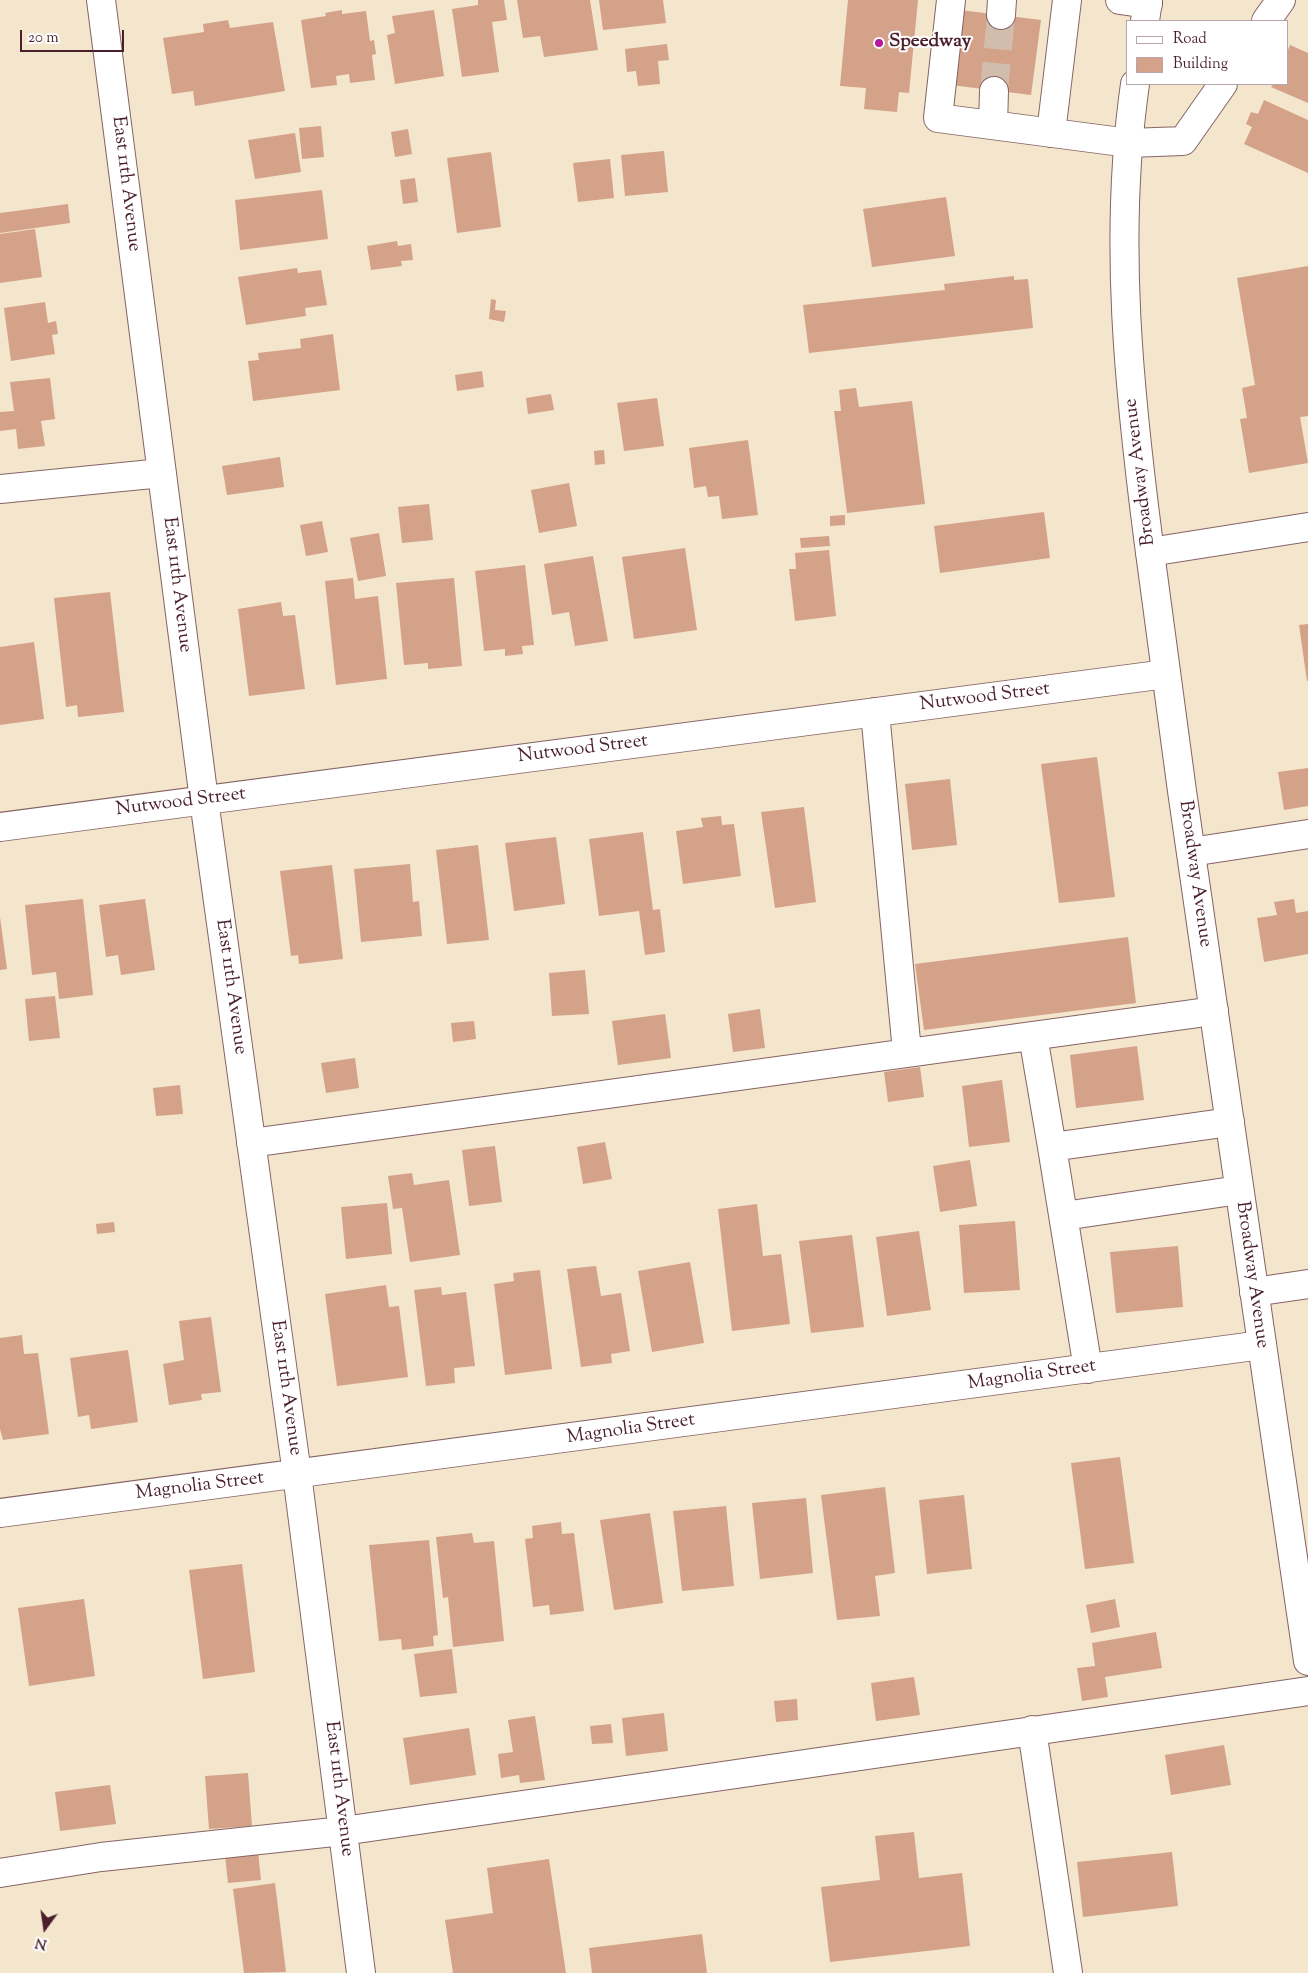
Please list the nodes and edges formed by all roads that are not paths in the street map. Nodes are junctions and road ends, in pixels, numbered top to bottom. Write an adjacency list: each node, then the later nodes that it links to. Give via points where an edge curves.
1 (101, 0): 14 (street, East 11th Avenue)
2 (951, 0): 11 (street, via 938,118)
3 (1067, 0): 12 (street)
4 (1120, 0): 6 (street)
5 (1280, 0): 7 (street)
6 (1147, 8)
7 (1267, 20)
8 (1136, 85): 13 (street, Broadway Avenue)
9 (1222, 85): 13 (street, via 1183,141)
10 (994, 91): 11 (street)
11 (993, 125): 12 (street)
12 (1051, 133): 13 (street)
13 (1129, 143): 17 (street, Broadway Avenue, via 1125,308 1134,424)
14 (162, 473): 15 (street); 20 (street, East 11th Avenue)
15 (0, 489)
16 (1308, 527): 17 (street)
17 (1150, 552): 18 (street, Broadway Avenue)
18 (1166, 674): 19 (street, Nutwood Street); 23 (street, Broadway Avenue)
19 (874, 712): 20 (street, Nutwood Street); 26 (street)
20 (204, 800): 21 (street, Nutwood Street); 28 (street, East 11th Avenue)
21 (0, 827)
22 (1308, 834): 23 (street)
23 (1191, 852): 24 (street, Broadway Avenue)
24 (1214, 1011): 25 (street); 27 (street, Broadway Avenue)
25 (1033, 1036): 26 (street); 29 (street)
26 (906, 1052): 28 (street)
27 (1230, 1122): 29 (street); 30 (street, Broadway Avenue)
28 (251, 1143): 36 (street, East 11th Avenue)
29 (1052, 1147): 31 (street)
30 (1239, 1190): 31 (street); 33 (street, Broadway Avenue)
31 (1064, 1216): 35 (street)
32 (1308, 1284): 33 (street)
33 (1254, 1292): 34 (street, Broadway Avenue)
34 (1262, 1345): 35 (street, Magnolia Street); 38 (street, Broadway Avenue)
35 (1088, 1369): 36 (street, Magnolia Street)
36 (297, 1474): 37 (street, Magnolia Street); 42 (street, East 11th Avenue)
37 (0, 1513)
38 (1305, 1624): 39 (street, Broadway Avenue)
39 (1308, 1660)
40 (1308, 1691): 41 (street)
41 (1032, 1730): 42 (street); 45 (street)
42 (343, 1831): 43 (street, via 101,1858); 44 (street, East 11th Avenue)
43 (0, 1873)
44 (361, 1973)
45 (1068, 1973)

